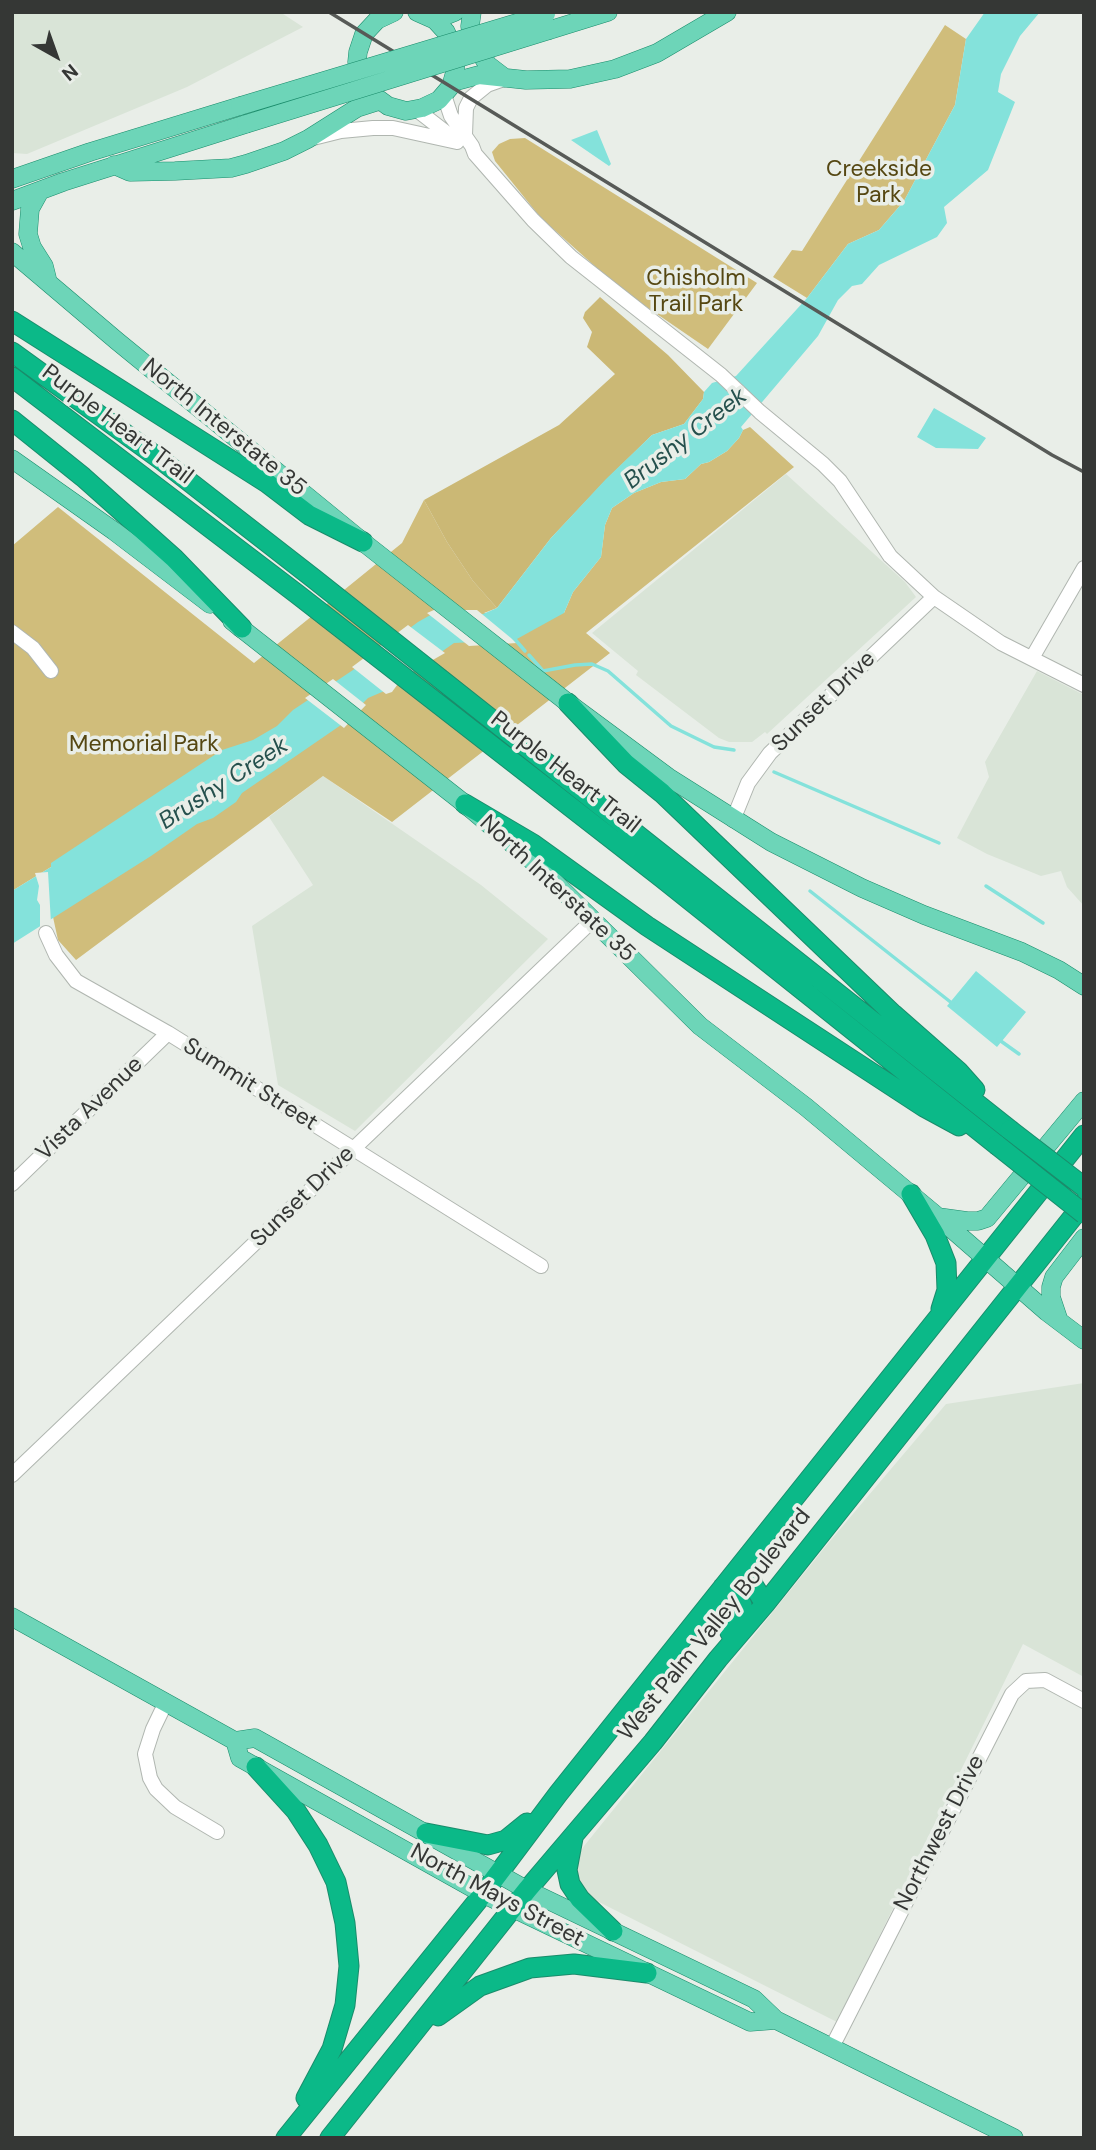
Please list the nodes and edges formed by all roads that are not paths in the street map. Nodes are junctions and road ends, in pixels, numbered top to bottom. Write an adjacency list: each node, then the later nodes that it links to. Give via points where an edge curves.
1 (394, 12): 7 (main road)
2 (417, 12): 9 (main road)
3 (455, 12): 9 (main road)
4 (472, 12): 10 (main road, via 472,41 488,65)
5 (608, 12): 8 (main road)
6 (727, 12): 10 (main road, via 657,53 615,69 570,79)
7 (370, 19): 12 (main road, via 357,62 362,81)
8 (549, 19): 16 (main road, bridge); 17 (main road, bridge, via 240,106)
9 (435, 20): 11 (main road, via 454,47 456,63)
10 (505, 78): 11 (main road, via 479,75); 15 (street, via 471,98)
11 (448, 88): 13 (main road, via 431,105); 15 (street, via 451,116)
12 (379, 100): 13 (main road, via 397,109); 14 (main road, via 357,108)
13 (417, 110): 15 (street)
14 (308, 139): 15 (street, via 373,128); 16 (main road, via 231,168 130,172)
15 (461, 139): 31 (street, via 571,257 721,375 823,464 840,481 890,555)
16 (114, 165): 20 (main road)
17 (43, 168): 18 (main road); 19 (main road)
18 (12, 172)
19 (12, 179)
20 (40, 191): 21 (main road); 23 (main road, via 30,209 28,234)
21 (12, 201)
22 (12, 252): 23 (main road, North Interstate 35)
23 (47, 281): 29 (main road, North Interstate 35)
24 (12, 321): 29 (highway, via 267,483 309,515)
25 (12, 352): 45 (highway, Purple Heart Trail, via 313,578)
26 (12, 377): 47 (highway, Purple Heart Trail, via 297,594)
27 (12, 419): 32 (highway, via 174,558)
28 (12, 459): 32 (main road, North Interstate 35)
29 (363, 542): 37 (main road, North Interstate 35)
30 (1084, 568): 34 (street)
31 (934, 597): 34 (street); 39 (street, Sunset Drive, via 771,752 748,783)
32 (246, 631): 38 (main road, North Interstate 35)
33 (12, 632): 35 (street, via 33,648)
34 (1032, 658): 36 (street)
35 (51, 671)
36 (1084, 685)
37 (563, 699): 39 (main road, North Interstate 35); 45 (highway, via 626,764 959,1072)
38 (459, 799): 40 (main road, North Interstate 35); 47 (highway, via 924,1107)
39 (733, 820): 42 (main road, North Interstate 35, via 862,888 1022,952)
40 (594, 919): 48 (street, Sunset Drive); 51 (main road, North Interstate 35, via 700,1026)
41 (46, 933): 43 (street, Summit Street, via 55,955 76,981)
42 (1084, 986)
43 (168, 1033): 48 (street, Summit Street); 49 (street, Vista Avenue)
44 (1084, 1101): 54 (main road, via 987,1218)
45 (1010, 1130): 50 (highway, Purple Heart Trail, bridge)
46 (1084, 1135): 56 (highway)
47 (997, 1145): 53 (highway, Purple Heart Trail, bridge)
48 (352, 1150): 57 (street, Summit Street); 62 (street, Sunset Drive)
49 (12, 1184)
50 (1084, 1187)
51 (911, 1194): 54 (main road, North Interstate 35); 60 (highway, via 946,1263 947,1290)
52 (1084, 1203): 58 (highway, West Palm Valley Boulevard)
53 (1084, 1214)
54 (939, 1217): 56 (main road, North Interstate 35)
55 (1084, 1238): 59 (main road, via 1054,1277 1051,1297)
56 (987, 1258): 58 (main road, North Interstate 35); 60 (highway)
57 (541, 1266)
58 (1019, 1286): 59 (main road, North Interstate 35); 65 (highway, West Palm Valley Boulevard)
59 (1059, 1321): 61 (main road, North Interstate 35)
60 (937, 1322): 63 (highway, West Palm Valley Boulevard)
61 (1084, 1340)
62 (12, 1475)
63 (772, 1528): 64 (highway, West Palm Valley Boulevard); 65 (highway, via 753,1571 752,1583)
64 (723, 1587): 67 (highway, via 742,1605); 72 (highway, West Palm Valley Boulevard)
65 (765, 1604): 67 (highway, West Palm Valley Boulevard)
66 (12, 1617): 69 (main road, North Mays Street)
67 (718, 1660): 75 (highway, West Palm Valley Boulevard)
68 (1084, 1701): 83 (street, Northwest Drive, via 1045,1680 1026,1681 1012,1694)
69 (166, 1702): 70 (main road, North Mays Street); 73 (street, via 145,1754 150,1779 175,1807)
70 (235, 1741): 71 (main road, North Mays Street, via 240,1758); 74 (main road, North Mays Street, via 255,1738)
71 (256, 1767): 78 (main road, North Mays Street); 85 (highway, via 296,1811 318,1845 336,1882 348,1945 345,2005 332,2049)
72 (558, 1794): 74 (highway, via 515,1835 498,1843); 76 (highway, West Palm Valley Boulevard)
73 (217, 1832)
74 (426, 1833): 76 (main road, North Mays Street)
75 (574, 1836): 77 (highway, West Palm Valley Boulevard); 80 (highway, via 567,1870 570,1884)
76 (498, 1873): 77 (main road, North Mays Street); 78 (highway, West Palm Valley Boulevard)
77 (527, 1889): 79 (highway, West Palm Valley Boulevard); 80 (main road, North Mays Street)
78 (483, 1894): 79 (main road, North Mays Street); 85 (highway, West Palm Valley Boulevard)
79 (512, 1908): 81 (main road, North Mays Street); 84 (highway, West Palm Valley Boulevard)
80 (613, 1931): 82 (main road, North Mays Street, via 754,1999)
81 (647, 1973): 82 (main road, North Mays Street, via 750,2022); 84 (highway, via 560,1964 504,1976 452,2004)
82 (776, 2020): 83 (main road, North Mays Street)
83 (832, 2047): 87 (main road, North Mays Street)
84 (381, 2075): 86 (highway)
85 (284, 2138)
86 (330, 2138)
87 (1014, 2138)

